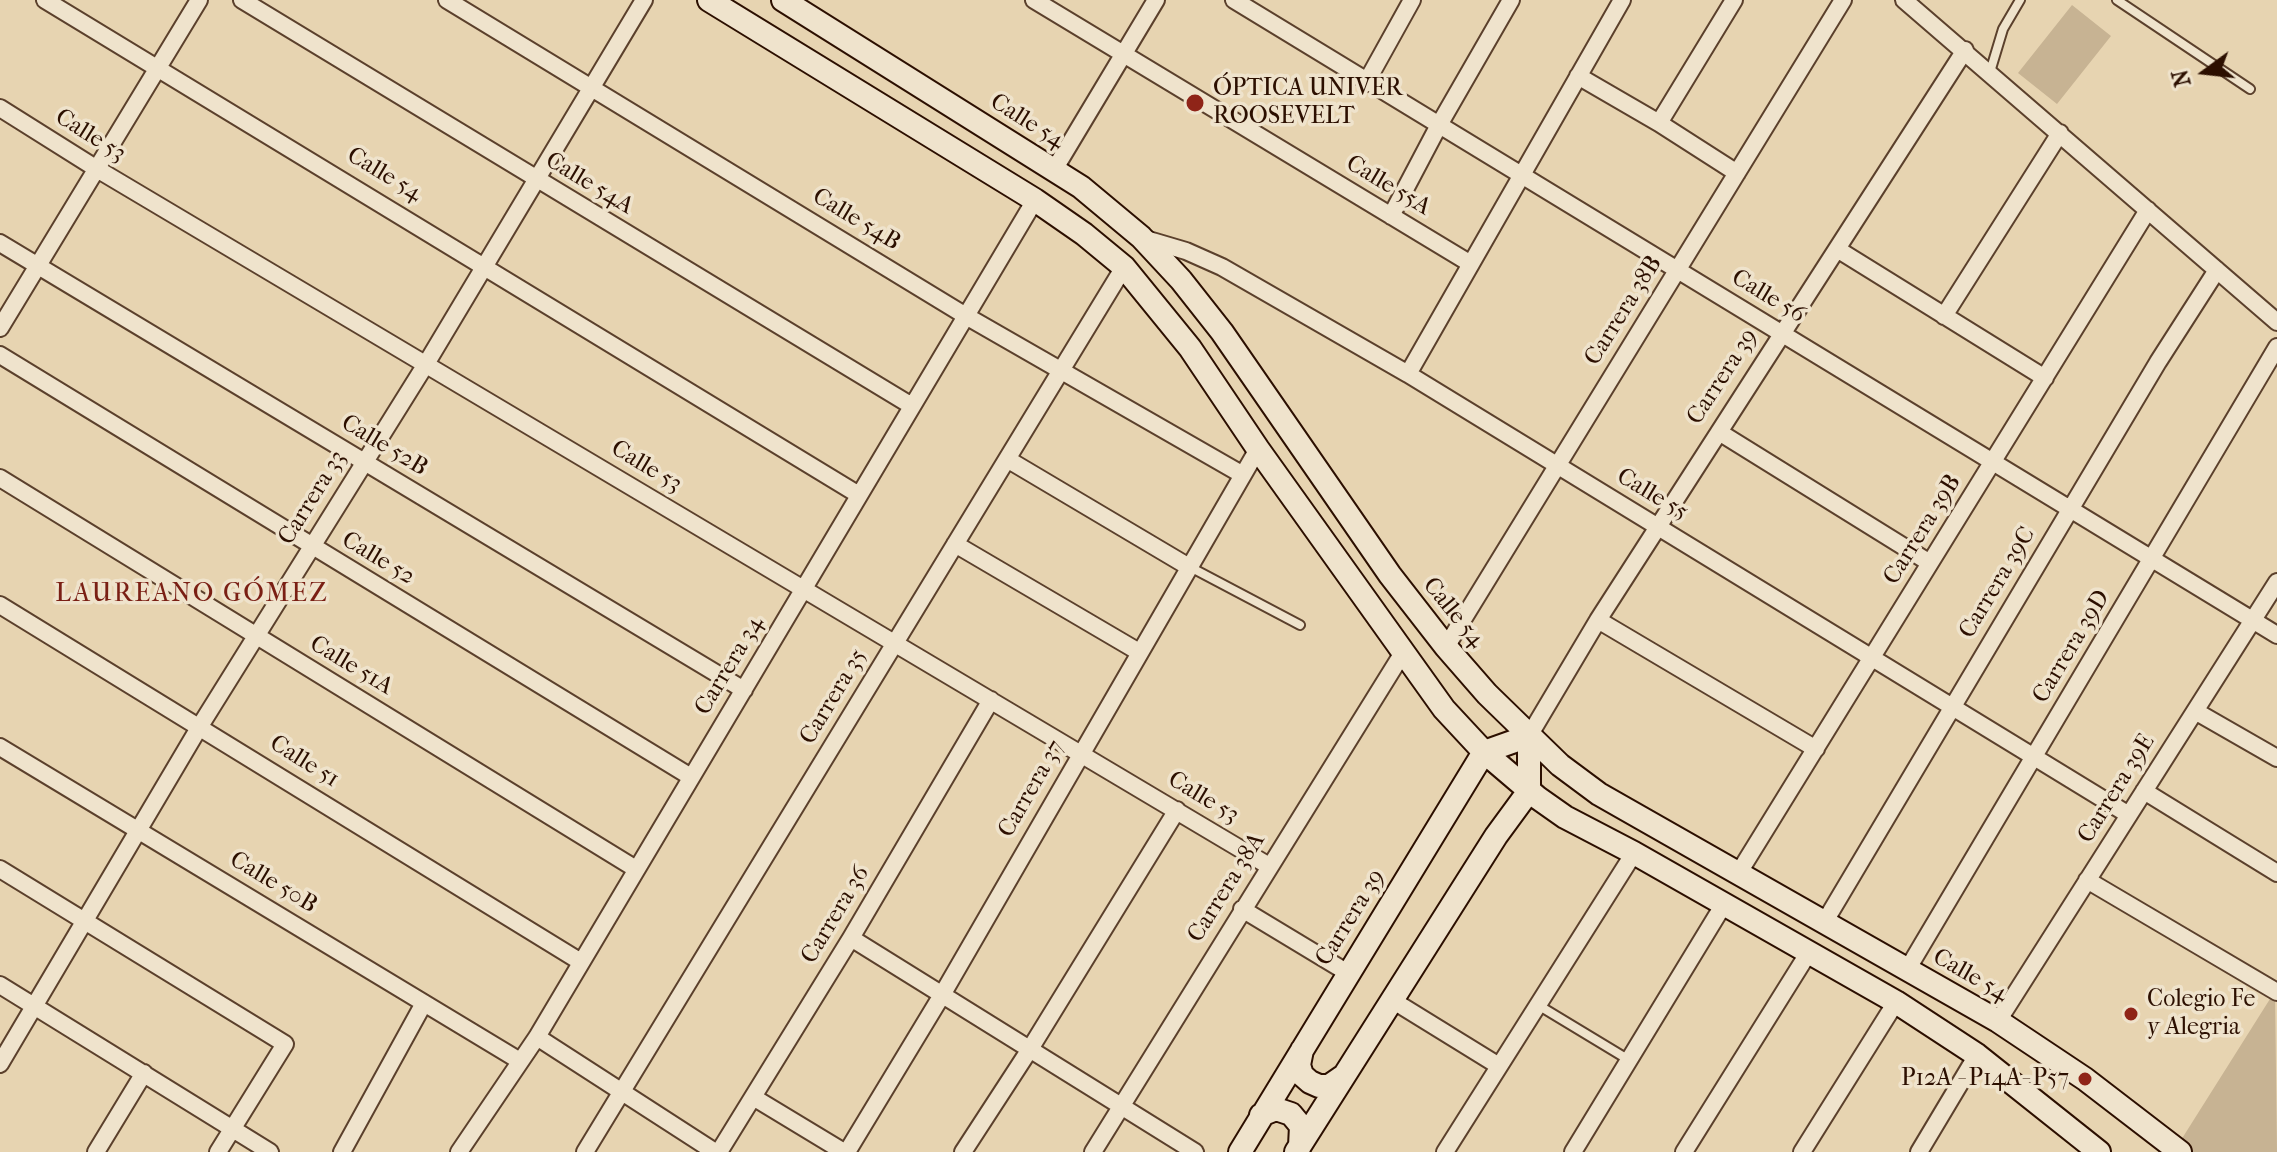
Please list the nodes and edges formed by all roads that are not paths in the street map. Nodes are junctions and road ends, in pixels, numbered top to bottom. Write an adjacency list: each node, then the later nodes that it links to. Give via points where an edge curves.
1 (45, 0): 21 (street, Calle 54)
2 (199, 0): 21 (street)
3 (242, 0): 35 (street, Calle 54A)
4 (447, 0): 25 (street, Calle 54B)
5 (644, 0): 25 (street, Carrera 33)
6 (709, 0): 36 (main road)
7 (783, 0): 32 (main road, Calle 54)
8 (1034, 0): 20 (street, Calle 55A)
9 (1156, 0): 20 (street)
10 (1234, 0): 24 (street, Calle 56)
11 (1412, 0): 24 (street)
12 (1511, 0): 29 (street)
13 (1622, 0): 23 (street)
14 (1734, 0): 28 (street)
15 (1843, 0): 33 (street, Carrera 38B)
16 (1904, 0): 19 (street)
17 (2020, 0): 22 (lane, via 2003,29)
18 (2117, 0): 26 (lane)
19 (1965, 50): 22 (street); 41 (street, Carrera 39)
20 (1123, 55): 32 (street); 38 (street, Calle 55A)
21 (158, 68): 31 (street); 43 (street, Calle 54)
22 (1990, 72): 30 (street)
23 (1578, 76): 28 (street); 34 (street)
24 (1367, 81): 29 (street, Calle 56)
25 (591, 87): 35 (street, Carrera 33); 48 (street, Calle 54B)
26 (2250, 89)
27 (0, 108): 31 (street, Calle 53)
28 (1659, 123): 33 (street)
29 (1439, 125): 34 (street, Calle 56); 38 (street)
30 (2060, 133): 37 (street); 49 (street)
31 (97, 169): 44 (street); 55 (street, Calle 53)
32 (1054, 170): 39 (main road, Calle 54)
33 (1737, 173): 46 (street, Carrera 38B)
34 (1522, 175): 42 (street); 46 (street, Calle 56)
35 (536, 180): 43 (street, Carrera 33); 59 (street, Calle 54A)
36 (1035, 200): 45 (main road); 48 (street, Carrera 34)
37 (2148, 210): 47 (street); 58 (street, Carrera 39B)
38 (1391, 216): 42 (street, Calle 55A)
39 (1141, 237): 57 (street, Calle 55, via 1222,267); 85 (main road, Calle 54, via 1222,332)
40 (0, 243): 44 (street, Calle 52B)
41 (1837, 249): 49 (street); 52 (street, Carrera 39)
42 (1471, 264): 57 (street)
43 (483, 265): 55 (street, Carrera 33); 68 (street, Calle 54)
44 (38, 266): 51 (street); 63 (street, Calle 52B)
45 (1124, 267): 56 (street, Carrera 35); 61 (main road, via 1190,348)
46 (1678, 270): 52 (street, Calle 56); 65 (street, Carrera 38B)
47 (2217, 270): 50 (street); 69 (street, Carrera 39C)
48 (966, 316): 56 (street, Calle 54B); 59 (street, Carrera 34)
49 (1944, 316): 58 (street)
50 (2277, 322)
51 (0, 328)
52 (1782, 334): 60 (street, Carrera 39); 64 (street, Calle 56)
53 (2277, 347): 73 (street, Carrera 39D)
54 (0, 355): 72 (street, Calle 52)
55 (426, 364): 63 (street, Carrera 33); 77 (street, Calle 53)
56 (1060, 372): 62 (street, Carrera 35); 66 (street, Calle 54B)
57 (1408, 374): 65 (street, Calle 55)
58 (2045, 378): 64 (street, Carrera 39B)
59 (912, 406): 68 (street, Carrera 34)
60 (1719, 432): 70 (street, Carrera 39); 74 (street)
61 (1258, 449): 66 (street, Carrera 37); 86 (main road)
62 (1007, 459): 71 (street, Carrera 35); 75 (street)
63 (364, 462): 72 (street, Carrera 33); 89 (street, Calle 52B)
64 (1993, 462): 69 (street, Calle 56); 74 (street, Carrera 39B)
65 (1558, 465): 70 (street, Calle 55); 85 (street, Carrera 38B)
66 (1243, 475): 75 (street, Carrera 37)
67 (0, 478): 83 (street, Calle 51A)
68 (859, 495): 77 (street, Carrera 34)
69 (2070, 509): 73 (street, Calle 56); 91 (street, Carrera 39C)
70 (1658, 527): 79 (street, Carrera 39); 88 (street, Calle 55)
71 (955, 544): 84 (street, Carrera 35); 87 (street)
72 (311, 546): 83 (street, Carrera 33); 102 (street, Calle 52)
73 (2152, 559): 80 (street, Calle 56); 100 (street, Carrera 39D)
74 (1930, 563): 88 (street, Carrera 39B)
75 (1189, 567): 81 (lane); 87 (street, Carrera 37)
76 (2277, 582): 80 (street, Carrera 39E)
77 (804, 588): 84 (street, Calle 53); 89 (street, Carrera 34)
78 (0, 605): 94 (street, Calle 51)
79 (1598, 620): 95 (street, Carrera 39); 97 (street)
80 (2253, 620): 82 (street, Calle 56); 93 (street, Carrera 39E)
81 (1300, 625)
82 (2277, 635)
83 (256, 636): 94 (street, Carrera 33); 114 (street, Calle 51A)
84 (895, 643): 90 (street, Calle 53); 146 (street, Carrera 35)
85 (1446, 647): 95 (main road, Calle 54)
86 (1404, 651): 92 (main road); 112 (street, Carrera 38A)
87 (1139, 652): 99 (street, Carrera 37)
88 (1872, 658): 91 (street, Calle 55); 97 (street, Carrera 39B)
89 (744, 690): 102 (street, Carrera 34)
90 (991, 700): 99 (street, Calle 53); 122 (street, Carrera 36)
91 (1952, 707): 100 (street, Calle 55); 121 (street, Carrera 39C)
92 (1444, 709): 98 (main road); 105 (main road, via 1465,750)
93 (2195, 711): 101 (street); 104 (street, Carrera 39E)
94 (200, 726): 109 (street, Carrera 33); 124 (street, Calle 51)
95 (1529, 736): 98 (main road); 103 (main road); 116 (main road, Calle 54, via 1599,794)
96 (0, 747): 109 (street, Calle 50B)
97 (1816, 749): 116 (street, Carrera 39B)
98 (1484, 752): 103 (main road); 105 (main road, Carrera 39)
99 (1080, 753): 106 (street, Calle 53); 129 (street, Carrera 37)
100 (2034, 757): 107 (street, Calle 55); 125 (street, Carrera 39D)
101 (2277, 758)
102 (691, 777): 114 (street, Carrera 34)
103 (1529, 791): 108 (main road); 110 (main road)
104 (2144, 791): 107 (street, Carrera 39E); 115 (street)
105 (1458, 795): 126 (main road, Carrera 39)
106 (1177, 810): 112 (street, Calle 53); 137 (street)
107 (2129, 815): 117 (street, Carrera 39E)
108 (1565, 817): 110 (main road, via 1529,814); 111 (main road)
109 (139, 831): 120 (street, Carrera 33); 132 (street, Calle 50B)
110 (1496, 836): 130 (main road)
111 (1634, 853): 118 (main road); 133 (street)
112 (1269, 866): 119 (street, Carrera 38A)
113 (0, 869): 120 (street)
114 (636, 869): 124 (street, Carrera 34)
115 (2277, 873)
116 (1738, 874): 121 (main road, Calle 54)
117 (2087, 880): 128 (street); 135 (street, Carrera 39E)
118 (1724, 904): 123 (main road); 140 (street)
119 (1242, 909): 126 (street); 148 (street, Carrera 38A)
120 (83, 922): 134 (street, Carrera 33); 150 (street, via 285,1044)
121 (1824, 923): 125 (main road, Calle 54)
122 (851, 938): 129 (street); 147 (street, Carrera 36)
123 (1809, 952): 131 (main road); 166 (street)
124 (581, 962): 136 (street, Carrera 34)
125 (1907, 970): 135 (main road, Calle 54)
126 (1348, 973): 138 (main road, Carrera 39)
127 (0, 985): 134 (street)
128 (2277, 992)
129 (942, 995): 137 (street); 159 (street, Carrera 37)
130 (1392, 1000): 143 (street); 145 (main road)
131 (1896, 1002): 139 (main road); 167 (street)
132 (424, 1003): 141 (street, Calle 50B); 155 (street)
133 (1538, 1005): 140 (lane); 143 (street)
134 (33, 1006): 142 (street, Carrera 33); 144 (street)
135 (1998, 1021): 170 (main road, Calle 54)
136 (537, 1037): 141 (street, Carrera 34); 146 (street)
137 (1030, 1049): 148 (street); 160 (street)
138 (1302, 1050): 145 (main road, via 1299,1065 1310,1082 1324,1086); 149 (main road, Carrera 39)
139 (1977, 1055): 168 (street); 169 (main road)
140 (1630, 1060): 165 (street)
141 (520, 1061): 156 (street, Carrera 34)
142 (0, 1064)
143 (1499, 1066): 164 (street)
144 (144, 1073): 150 (street); 152 (street)
145 (1342, 1077): 151 (main road)
146 (622, 1091): 157 (street, Carrera 35); 158 (street)
147 (753, 1097): 158 (street, Carrera 36); 159 (street)
148 (1122, 1107): 161 (street, Carrera 38A); 162 (street)
149 (1261, 1115): 151 (main road, via 1276,1109 1291,1114 1302,1132); 163 (main road, Carrera 39)
150 (233, 1129): 153 (street); 154 (street)
151 (1298, 1150)
152 (96, 1152)
153 (218, 1152)
154 (270, 1152)
155 (342, 1152)
156 (459, 1152)
157 (585, 1152)
158 (717, 1152)
159 (845, 1152)
160 (963, 1152)
161 (1093, 1152)
162 (1195, 1152)
163 (1240, 1152)
164 (1445, 1152)
165 (1573, 1152)
166 (1684, 1152)
167 (1802, 1152)
168 (1919, 1152)
169 (2099, 1152)
170 (2180, 1152)

